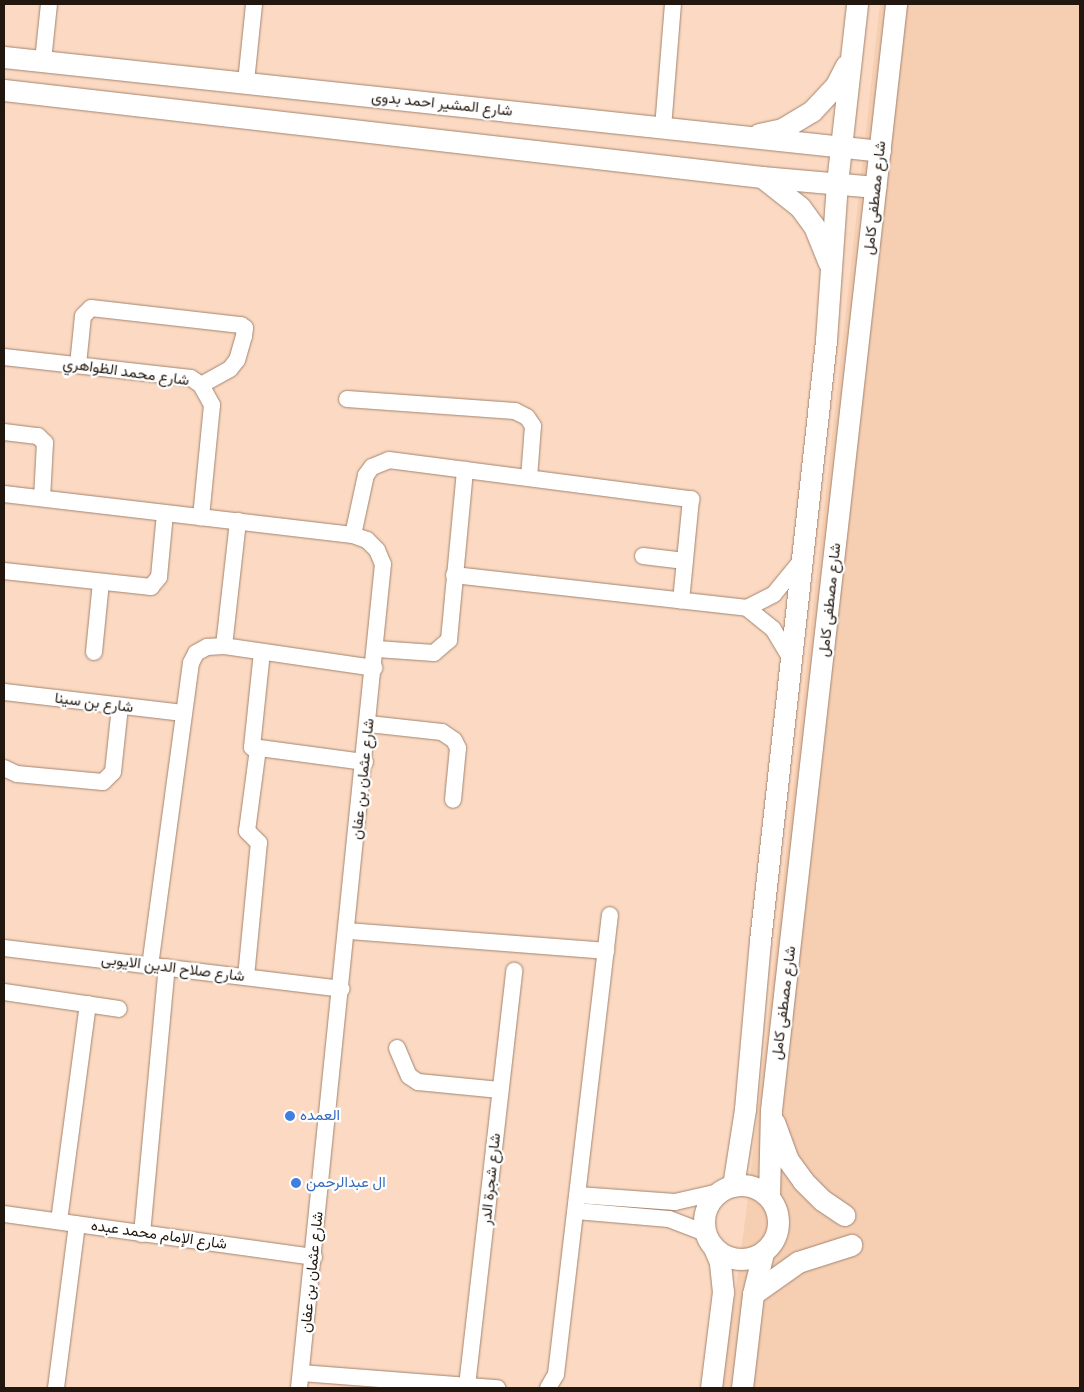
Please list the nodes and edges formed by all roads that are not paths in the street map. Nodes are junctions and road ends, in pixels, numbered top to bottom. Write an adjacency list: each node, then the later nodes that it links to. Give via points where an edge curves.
1 (49, 4): 8 (street)
2 (254, 4): 9 (street)
3 (673, 4): 11 (street)
4 (857, 4): 6 (street, شارع مصطفى كامل)
5 (896, 4): 14 (street, شارع مصطفى كامل)
6 (852, 53): 12 (street, via 836,85 812,111 782,129); 13 (street, شارع مصطفى كامل)
7 (4, 57): 8 (street, شارع المشير احمد بدوى)
8 (43, 61): 9 (street, شارع المشير احمد بدوى)
9 (246, 82): 11 (street, شارع المشير احمد بدوى)
10 (4, 90): 15 (street)
11 (663, 128): 12 (street, شارع المشير احمد بدوى)
12 (747, 137): 13 (street, شارع المشير احمد بدوى)
13 (841, 147): 14 (street, شارع المشير احمد بدوى); 16 (street, شارع مصطفى كامل)
14 (880, 151): 17 (street, شارع مصطفى كامل)
15 (762, 177): 16 (street); 18 (street, via 782,190 814,226)
16 (837, 183): 17 (street); 18 (street, شارع مصطفى كامل)
17 (876, 187): 68 (street, شارع مصطفى كامل)
18 (832, 277): 33 (street, شارع مصطفى كامل)
19 (4, 357): 20 (street, شارع محمد الظواهري)
20 (78, 365): 21 (street, شارع محمد الظواهري, via 191,378); 21 (street, via 83,316 88,309 241,325 245,328 237,360 230,369)
21 (201, 385): 29 (street, شارع محمد الظواهري, via 212,405)
22 (347, 399): 25 (street, via 515,412 527,417 533,426)
23 (4, 432): 27 (street, via 38,436 45,442)
24 (465, 470): 25 (street); 31 (street, via 389,460 380,462 366,475); 36 (street)
25 (529, 478): 34 (street, via 691,499)
26 (4, 494): 27 (street, شارع عثمان بن عفان)
27 (42, 498): 28 (street, شارع عثمان بن عفان)
28 (165, 513): 29 (street, شارع عثمان بن عفان); 37 (street, via 156,583 151,587)
29 (201, 517): 30 (street, شارع عثمان بن عفان)
30 (238, 521): 31 (street, شارع عثمان بن عفان); 40 (street)
31 (353, 535): 41 (street, شارع عثمان بن عفان, via 367,540 377,550 383,564)
32 (643, 556): 34 (street)
33 (802, 559): 39 (street, via 774,594); 44 (street, شارع مصطفى كامل)
34 (685, 561): 38 (street)
35 (4, 571): 37 (street)
36 (454, 575): 38 (street); 41 (street, via 448,640 443,648 434,653)
37 (101, 582): 42 (street)
38 (681, 601): 39 (street)
39 (747, 608): 44 (street, via 773,629)
40 (224, 646): 43 (street); 48 (street, via 207,647 196,653 191,663)
41 (377, 649): 45 (street, شارع عثمان بن عفان)
42 (94, 652)
43 (262, 652): 45 (street); 50 (street, via 251,742 252,747)
44 (792, 660): 69 (street, شارع مصطفى كامل)
45 (374, 668): 49 (street, شارع عثمان بن عفان)
46 (4, 692): 47 (street, شارع بن سينا)
47 (120, 706): 48 (street, شارع بن سينا); 52 (street, via 113,772 103,782 17,774)
48 (184, 714): 58 (street)
49 (369, 724): 51 (street, شارع عثمان بن عفان); 53 (street, via 442,732 454,740 458,748)
50 (258, 749): 51 (street); 61 (street, via 247,831 259,843)
51 (365, 762): 55 (street, شارع عثمان بن عفان)
52 (4, 768)
53 (453, 800)
54 (610, 915): 57 (street)
55 (348, 931): 57 (street); 62 (street, شارع عثمان بن عفان)
56 (4, 948): 58 (street, شارع صلاح الدين الايوبى)
57 (606, 951): 73 (street)
58 (150, 966): 59 (street, شارع صلاح الدين الايوبى)
59 (167, 967): 61 (street, شارع صلاح الدين الايوبى); 78 (street)
60 (514, 971): 67 (street, شارع شجرة الدر)
61 (246, 978): 62 (street, شارع صلاح الدين الايوبى)
62 (342, 989): 82 (street, شارع عثمان بن عفان)
63 (4, 992): 64 (street)
64 (88, 1004): 65 (street); 76 (street)
65 (119, 1009)
66 (397, 1048): 67 (street, via 409,1076 418,1082)
67 (500, 1090): 86 (street, شارع شجرة الدر)
68 (771, 1110): 70 (street, شارع مصطفى كامل); 75 (street, via 777,1136 798,1174 822,1200)
69 (743, 1129): 70 (street, via 744,1135 755,1142 766,1138); 71 (street, شارع مصطفى كامل)
70 (770, 1132): 72 (street, شارع مصطفى كامل)
71 (726, 1189): 72 (street, via 748,1186); 73 (street, via 675,1202); 79 (street, via 704,1215)
72 (769, 1197): 81 (street, via 777,1213 778,1231)
73 (577, 1203): 79 (street, via 670,1219); 89 (street, via 556,1374)
74 (4, 1214): 76 (street, شارع الإمام محمد عبده)
75 (844, 1214)
76 (58, 1221): 77 (street, شارع الإمام محمد عبده)
77 (77, 1224): 78 (street, شارع الإمام محمد عبده); 87 (street)
78 (142, 1234): 82 (street, شارع الإمام محمد عبده)
79 (709, 1241): 81 (street, via 727,1257 743,1260); 84 (street, via 722,1277)
80 (852, 1245): 83 (street, via 798,1262)
81 (763, 1253): 83 (street)
82 (314, 1257): 85 (street, شارع عثمان بن عفان)
83 (753, 1299): 84 (street, via 737,1296); 91 (street)
84 (722, 1302): 90 (street)
85 (300, 1381): 86 (street)
86 (467, 1386): 88 (street)
87 (56, 1388)
88 (497, 1388)
89 (548, 1388)
90 (711, 1388)
91 (742, 1388)

